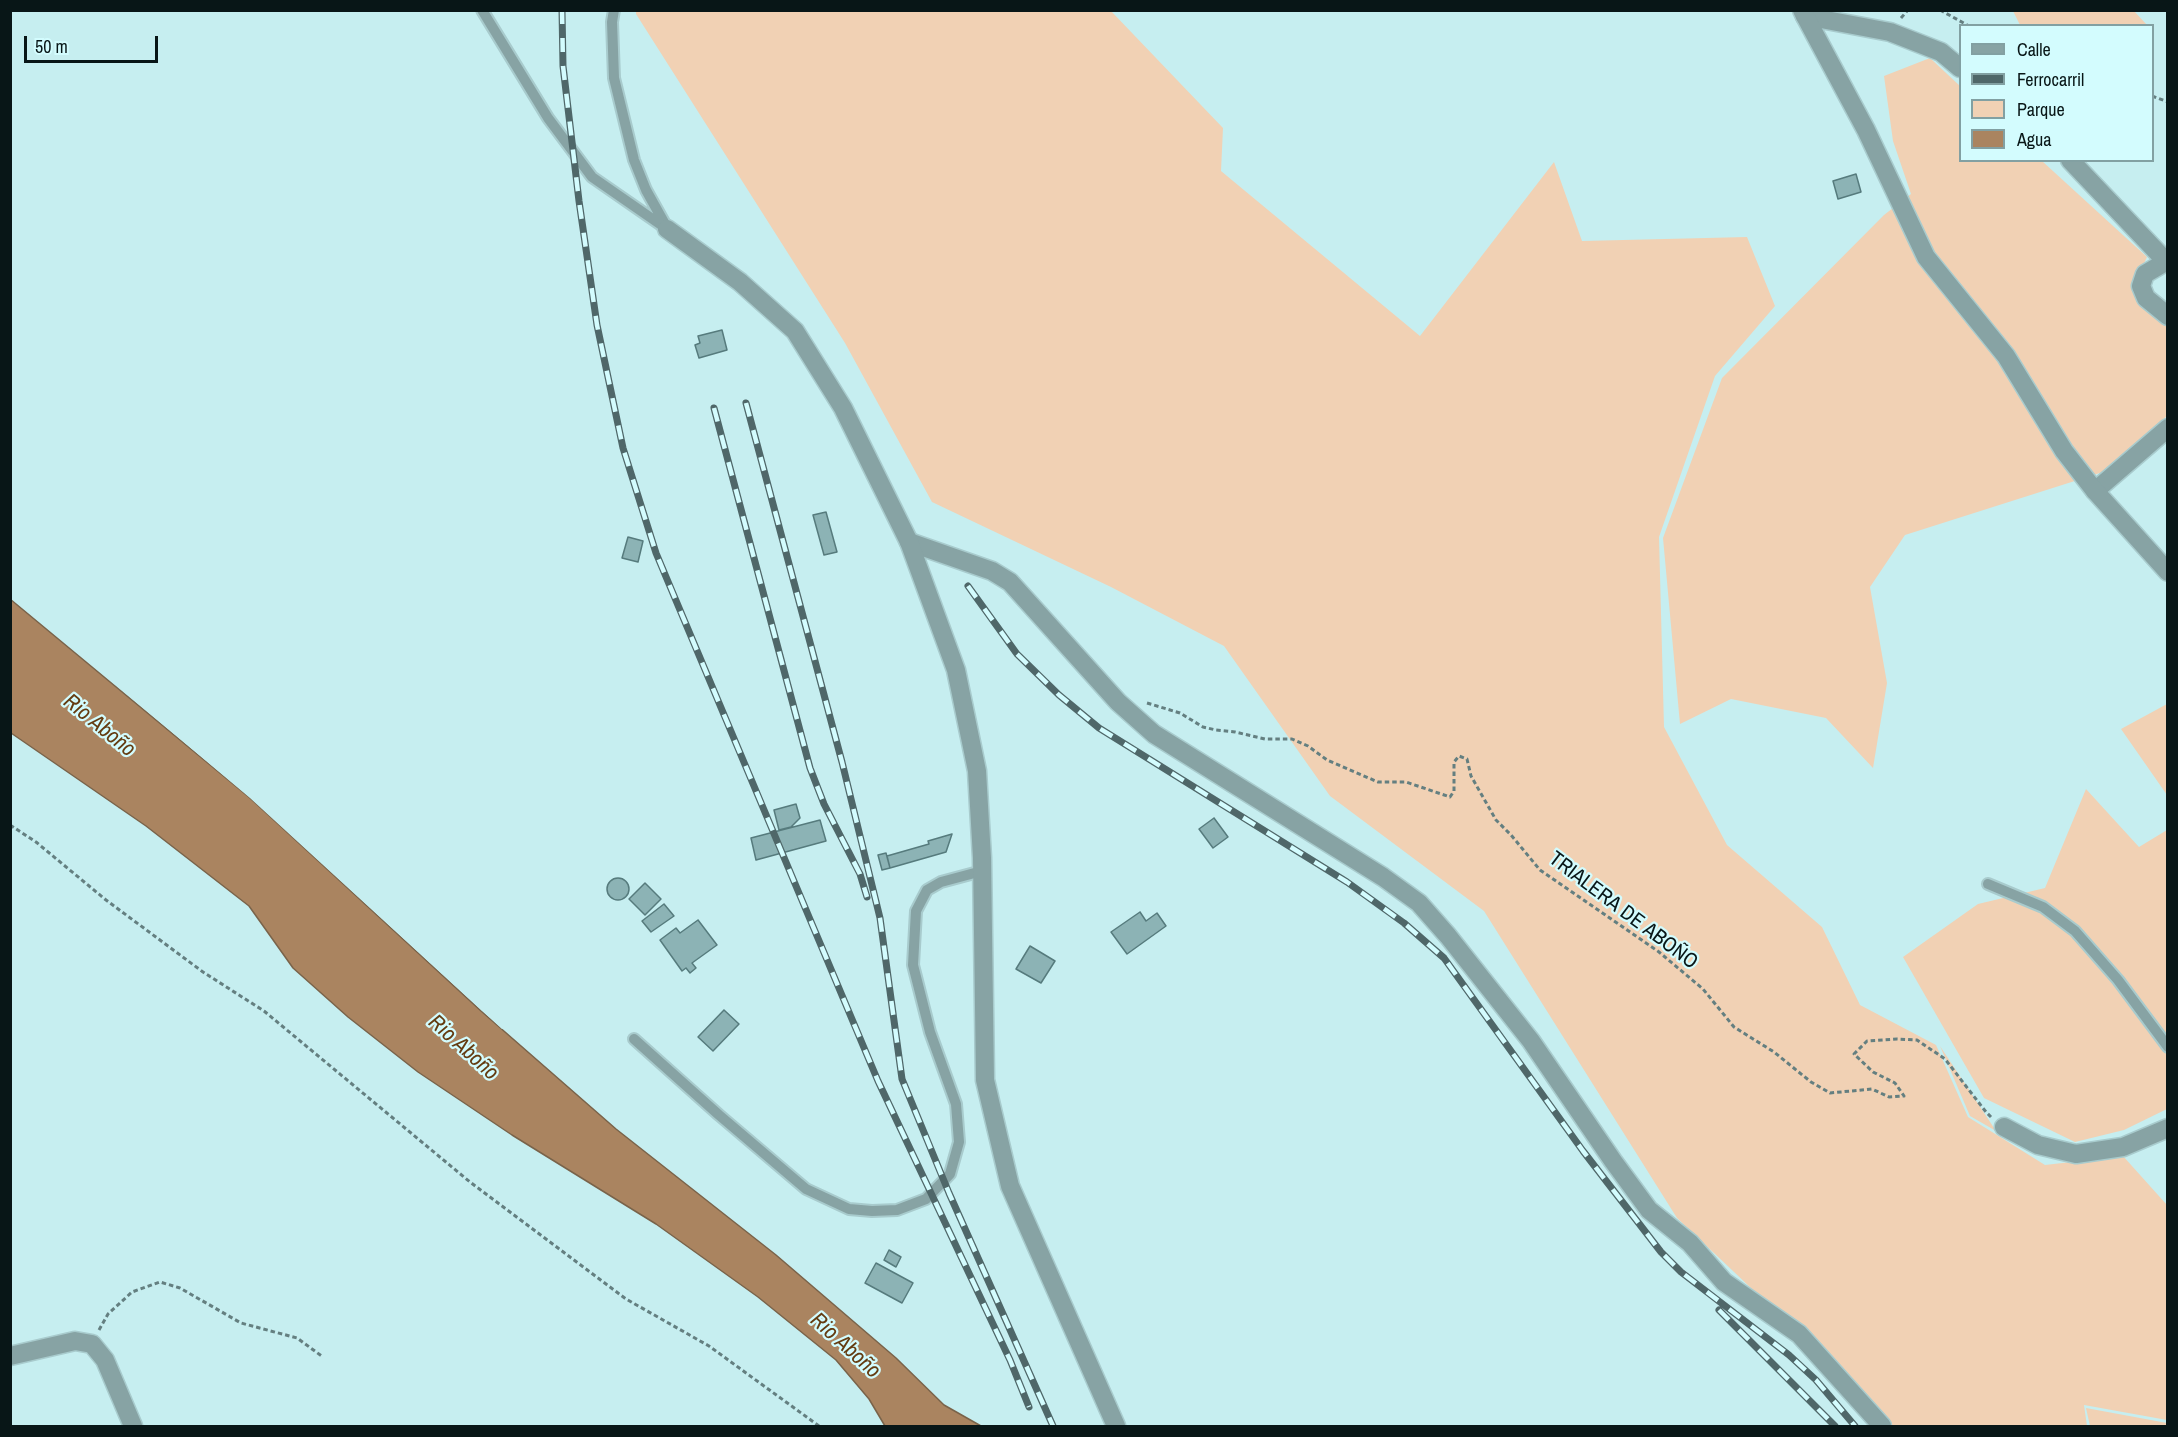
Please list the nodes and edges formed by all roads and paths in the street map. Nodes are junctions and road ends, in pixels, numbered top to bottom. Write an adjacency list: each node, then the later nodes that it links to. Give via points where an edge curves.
1 (482, 10): 8 (lane, via 548,118 592,177)
2 (614, 10): 8 (lane, via 614,78 634,160)
3 (1940, 10): 5 (path)
4 (1804, 14): 6 (street, via 1890,32 1941,52); 11 (street, via 1866,130 1926,257 2006,356 2064,451)
5 (1965, 24)
6 (1959, 67)
7 (2072, 162): 9 (street, via 2160,255 2162,264 2145,274 2141,286 2146,298)
8 (667, 229): 12 (street, via 740,282 795,331 843,408)
9 (2168, 316)
10 (2168, 428): 11 (street)
11 (2095, 492): 13 (street)
12 (909, 542): 16 (street, via 956,670 977,771); 28 (street, via 992,571 1010,582 1118,702 1154,734 1419,903 1531,1041 1649,1210 1690,1243 1724,1282 1799,1334)
13 (2168, 572)
14 (1137, 700): 20 (path, TRIALERA DE ABOÑO, via 1180,713 1203,727 1292,740 1378,782 1406,783 1450,797 1455,791 1454,762 1459,756 1467,759 1471,776 1496,820 1540,870 1659,952 1702,989 1734,1027 1811,1082 1830,1093 1872,1089 1889,1097 1904,1096 1895,1083 1873,1072 1854,1054 1867,1041 1917,1040 1945,1059 1986,1112)
15 (10, 825): 26 (path, via 203,972 264,1011 470,1182 626,1299 709,1347)
16 (982, 871): 18 (lane, via 927,890 916,911 913,965 930,1032 956,1104 959,1142 950,1174 926,1200 897,1210 849,1209 806,1189); 27 (street, via 985,1080 1010,1186)
17 (1988, 884): 19 (lane, via 2043,907 2075,931)
18 (634, 1039)
19 (2168, 1047)
20 (2004, 1127): 21 (street, via 2038,1145 2076,1154 2123,1147)
21 (2168, 1128)
22 (92, 1344): 23 (street, via 75,1341); 24 (path, via 108,1314 124,1299 160,1282 180,1288 241,1323 297,1338); 25 (street, via 105,1360)
23 (10, 1356)
24 (323, 1357)
25 (133, 1426)
26 (819, 1426)
27 (1116, 1426)
28 (1882, 1426)

